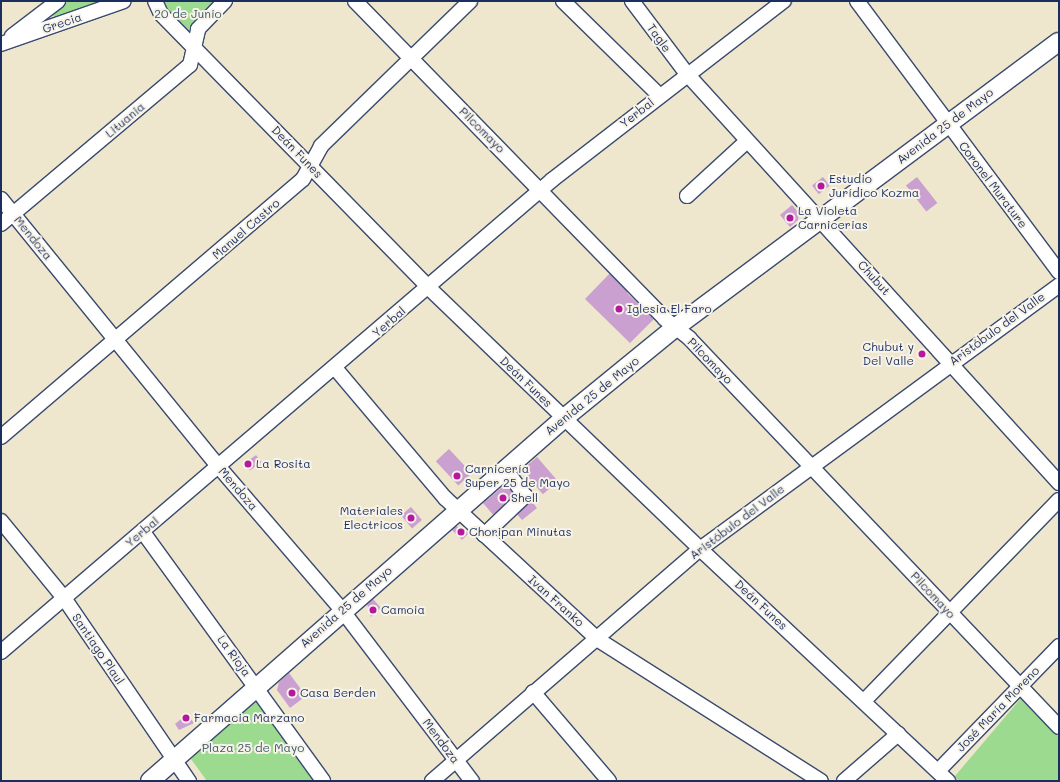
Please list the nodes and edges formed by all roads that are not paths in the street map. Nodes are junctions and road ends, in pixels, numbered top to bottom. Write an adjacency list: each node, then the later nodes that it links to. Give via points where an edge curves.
1 (58, 1): 12 (street)
2 (124, 1): 12 (street, Grecia)
3 (155, 1): 13 (street, Deán Funes, via 161,14)
4 (225, 1): 13 (street, Lituania, via 198,28)
5 (355, 1): 14 (street, Pilcomayo)
6 (470, 1): 14 (street, Manuel Castro)
7 (563, 1): 16 (street)
8 (632, 1): 15 (street, Tagle)
9 (784, 1): 15 (street, Yerbal)
10 (857, 1): 17 (street, Coronel Murature)
11 (1059, 42): 17 (main road, Avenida 25 de Mayo)
12 (2, 44)
13 (194, 46): 19 (street, Deán Funes); 23 (street, Lituania, via 190,66)
14 (410, 59): 19 (street, Manuel Castro, via 321,146); 20 (street, Pilcomayo)
15 (687, 74): 16 (street, Yerbal); 18 (street, Chubut)
16 (659, 95): 20 (street, Yerbal)
17 (946, 124): 24 (main road, Avenida 25 de Mayo); 26 (street, Coronel Murature)
18 (747, 141): 21 (street); 24 (street, Chubut)
19 (310, 166): 28 (street, Deán Funes); 30 (street, Manuel Castro, via 303,179)
20 (542, 189): 28 (street, Yerbal); 29 (street, Pilcomayo)
21 (687, 196)
22 (1, 199): 23 (street, Mendoza)
23 (14, 214): 25 (street, Lituania); 30 (street, Mendoza)
24 (820, 220): 29 (main road, Avenida 25 de Mayo); 31 (street, Chubut)
25 (1, 224)
26 (1059, 272)
27 (1059, 285): 31 (street, Aristóbulo del Valle)
28 (429, 288): 32 (street, Yerbal); 33 (street, Deán Funes)
29 (676, 328): 33 (main road, Avenida 25 de Mayo); 35 (street, Pilcomayo)
30 (117, 340): 34 (street, Manuel Castro); 36 (street, Mendoza)
31 (950, 364): 35 (street, Aristóbulo del Valle); 38 (street, Chubut)
32 (336, 369): 36 (street, Yerbal); 40 (street, Ivan Franko)
33 (563, 419): 37 (main road, Avenida 25 de Mayo); 44 (street, Deán Funes)
34 (1, 437)
35 (811, 466): 44 (street, Aristóbulo del Valle); 47 (street, Pilcomayo)
36 (219, 467): 42 (street, Yerbal); 46 (street, Mendoza)
37 (505, 468): 40 (main road, Avenida 25 de Mayo); 43 (street, via 525,496)
38 (1059, 483)
39 (1059, 500): 47 (street)
40 (456, 509): 43 (street, Ivan Franko); 46 (main road, Avenida 25 de Mayo)
41 (1, 521): 45 (street, Santiago Plaul)
42 (143, 532): 45 (street, Yerbal); 51 (street, La Rioja)
43 (484, 535): 48 (street, Ivan Franko)
44 (700, 549): 48 (street, Aristóbulo del Valle); 54 (street, Deán Funes)
45 (64, 598): 50 (street, Yerbal); 57 (street, Santiago Plaul)
46 (342, 610): 51 (main road, Avenida 25 de Mayo); 58 (street, Mendoza)
47 (949, 612): 52 (street, Pilcomayo); 54 (street)
48 (597, 639): 53 (street, Aristóbulo del Valle); 66 (street, Ivan Franko)
49 (1059, 646): 52 (street, José María Moreno)
50 (1, 652)
51 (256, 686): 57 (main road, Avenida 25 de Mayo); 62 (street, La Rioja)
52 (1020, 686): 55 (street, Pilcomayo); 59 (street, José María Moreno)
53 (533, 692): 58 (street, Aristóbulo del Valle); 65 (street)
54 (864, 701): 56 (street, Deán Funes)
55 (1059, 727)
56 (898, 734): 59 (street, Deán Funes); 67 (street)
57 (174, 760): 60 (main road, Avenida 25 de Mayo); 61 (street, Santiago Plaul)
58 (456, 761): 63 (street, Aristóbulo del Valle); 64 (street, Mendoza)
59 (943, 776)
60 (150, 781)
61 (189, 781)
62 (323, 781)
63 (432, 781)
64 (472, 781)
65 (609, 781)
66 (821, 781)
67 (844, 781)

